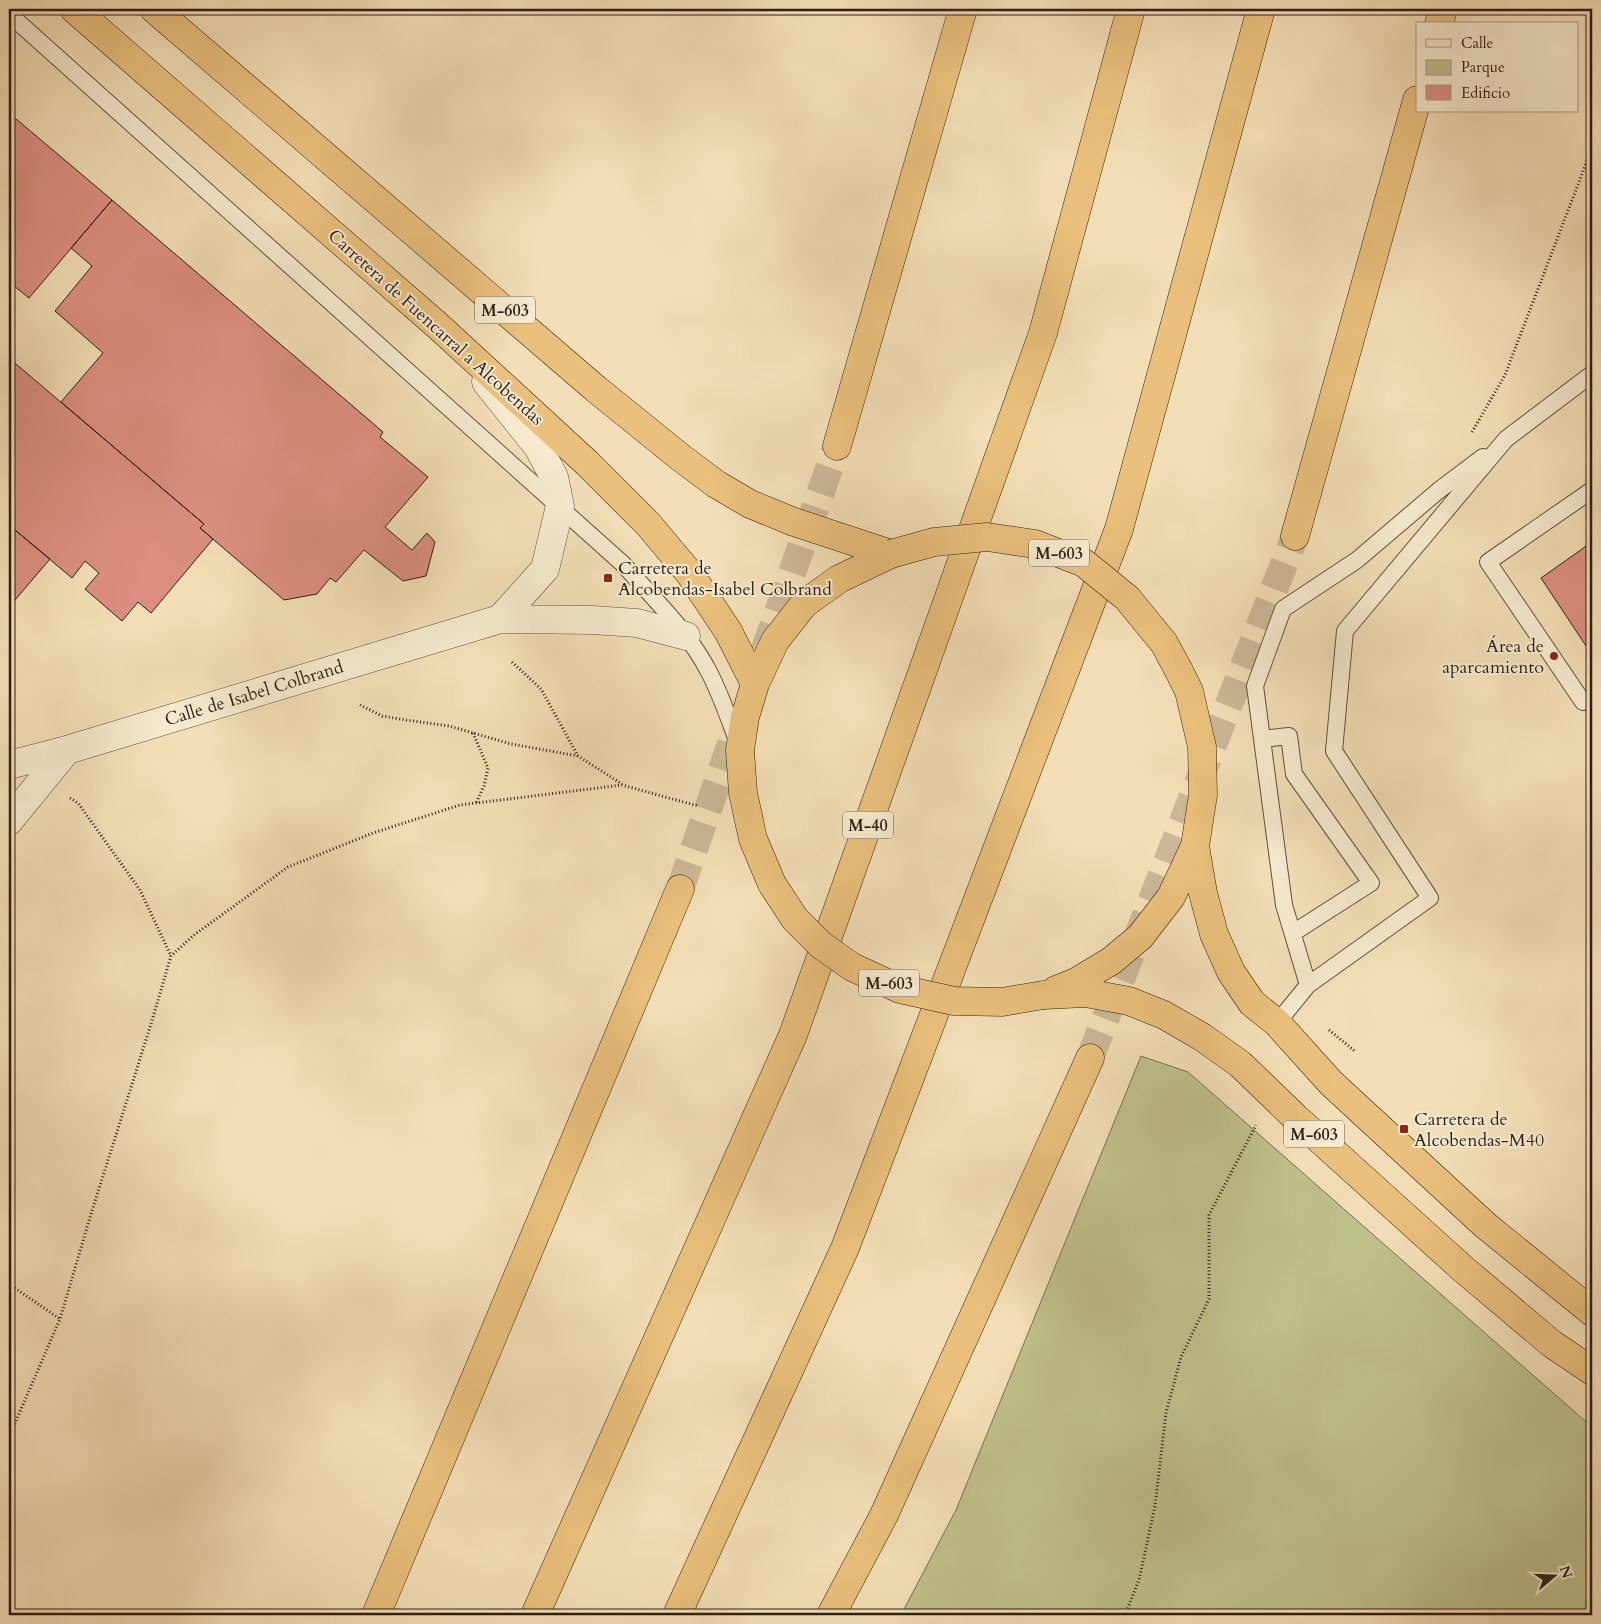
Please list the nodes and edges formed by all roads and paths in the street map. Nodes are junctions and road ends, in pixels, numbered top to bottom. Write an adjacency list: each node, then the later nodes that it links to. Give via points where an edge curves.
1 (74, 9): 11 (highway, Carretera de Fuencarral a Alcobendas)
2 (154, 9): 19 (highway, M-603, via 596,389 709,479 750,504)
3 (963, 9): 15 (highway)
4 (1131, 9): 56 (highway, M-40, via 1043,332 793,1035)
5 (1261, 9): 57 (highway, via 1119,528 845,1248)
6 (1443, 9): 8 (highway)
7 (9, 14): 17 (lane)
8 (1440, 22)
9 (1416, 104): 18 (highway)
10 (1592, 148): 13 (path, via 1504,375)
11 (438, 325): 17 (street, via 538,447 554,477); 23 (highway, Carretera de Fuencarral a Alcobendas, via 648,524 690,574 728,631)
12 (1592, 374): 14 (lane)
13 (1472, 433)
14 (1506, 439): 27 (lane, via 1438,491 1357,560 1283,609 1255,686); 41 (lane, via 1345,631 1334,751 1430,898)
15 (837, 446)
16 (1592, 490): 24 (lane, via 1488,562)
17 (560, 506): 20 (street, via 545,569); 21 (lane, via 623,564)
18 (1295, 536)
19 (891, 554): 23 (highway, M-603, via 839,579 804,604 775,641); 37 (highway, M-603, bridge, via 934,542 987,537 1035,544 1084,563 1127,598 1164,642 1189,691 1202,747 1204,795)
20 (500, 619): 21 (street, Calle de Isabel Colbrand, via 637,623); 28 (street, Calle de Isabel Colbrand)
21 (686, 636): 29 (lane, via 709,672)
22 (512, 662): 30 (path, via 541,689)
23 (755, 684): 29 (highway, M-603)
24 (1583, 702)
25 (360, 705): 26 (path, via 382,716)
26 (473, 732): 30 (path, via 510,744); 34 (path, via 488,768)
27 (1262, 740): 39 (lane, via 1284,905); 39 (lane, via 1289,736 1294,774 1371,883)
28 (66, 750): 31 (street, Calle de Isabel Colbrand); 36 (street)
29 (740, 750): 42 (highway, M-603, bridge, via 743,793 753,839 772,884 795,918 821,945 852,967 900,989 954,1001 1002,1002)
30 (578, 756): 32 (path)
31 (9, 765)
32 (622, 784): 34 (path); 35 (path)
33 (62, 794): 40 (path, via 78,803 140,890)
34 (476, 803): 40 (path, via 460,805 373,833 288,866 194,935)
35 (698, 806)
36 (9, 821)
37 (1195, 846): 42 (highway, M-603, via 1171,897 1140,937 1076,982); 43 (highway, M-603, via 1214,934 1231,972 1252,1003)
38 (680, 889): 55 (highway)
39 (1293, 933): 41 (lane)
40 (171, 956): 50 (path)
41 (1308, 985): 43 (lane)
42 (1043, 995): 51 (highway, M-603, via 1086,994 1129,1001 1164,1014 1202,1037 1240,1064 1462,1268)
43 (1277, 1023): 49 (highway, M-603, via 1330,1083 1485,1225)
44 (1328, 1029): 45 (path)
45 (1356, 1052)
46 (1090, 1058): 58 (highway, via 884,1515)
47 (1256, 1124): 59 (path, via 1209,1216 1209,1299 1181,1357 1166,1414 1155,1506 1139,1580)
48 (9, 1284): 50 (path)
49 (1592, 1312)
50 (60, 1319): 54 (path)
51 (1552, 1344): 52 (highway, M-603); 53 (highway)
52 (1592, 1371)
53 (1592, 1382)
54 (9, 1437)
55 (376, 1615)
56 (535, 1615)
57 (677, 1615)
58 (831, 1615)
59 (1125, 1615)

